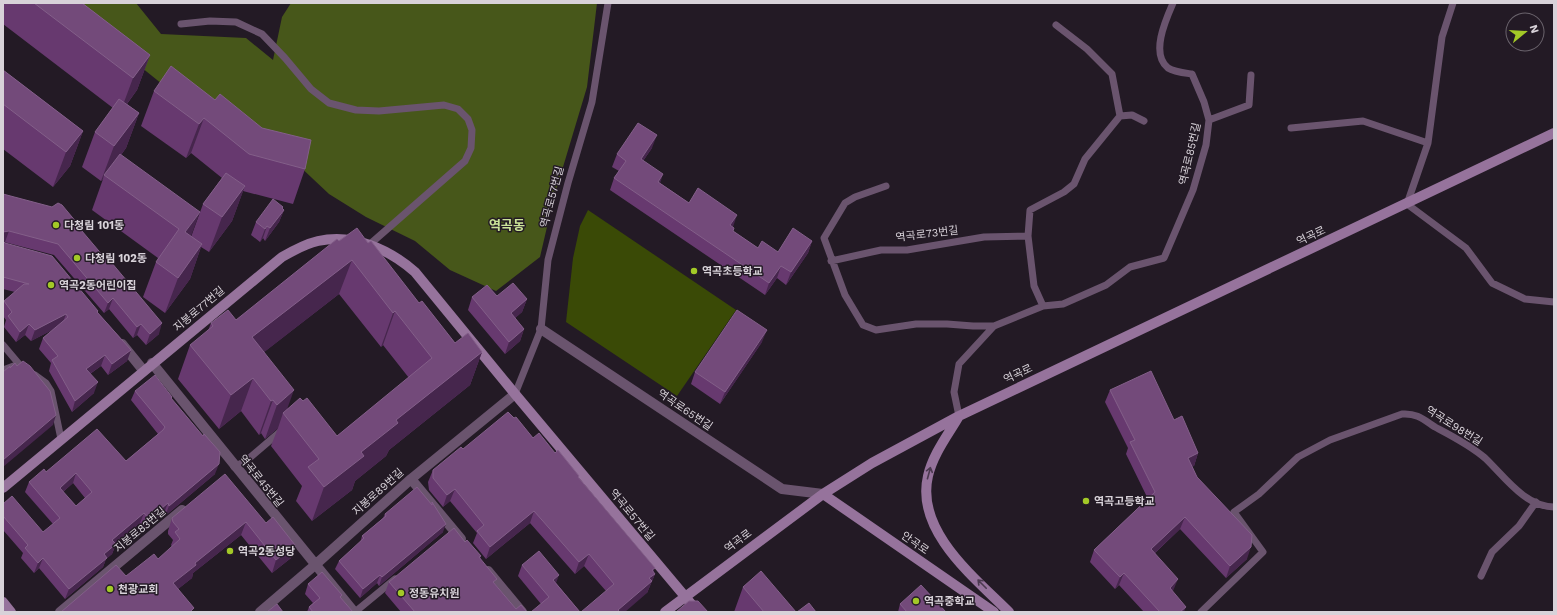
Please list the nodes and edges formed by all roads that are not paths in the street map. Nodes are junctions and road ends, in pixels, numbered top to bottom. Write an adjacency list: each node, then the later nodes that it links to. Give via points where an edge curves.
1 (608, 3): 21 (lane, 역곡로57번길, via 592,102 548,260)
2 (1173, 3): 8 (lane, 역곡로85번길, via 1164,26 1160,54 1167,67 1192,74)
3 (1453, 3): 12 (lane, via 1442,37)
4 (180, 24): 16 (lane, via 236,22 262,34 311,89 328,102 356,110 379,111 444,105 458,109 468,118 472,130 471,148 465,161)
5 (1056, 25): 7 (lane, via 1087,49 1112,74)
6 (1251, 75): 8 (lane, via 1249,105)
7 (1120, 116): 9 (lane, via 1132,115); 15 (lane, via 1085,159 1074,184 1030,210)
8 (1209, 120): 19 (lane, 역곡로85번길, via 1206,145 1193,190 1164,258 1130,268 1106,285 1063,304)
9 (1144, 121)
10 (1291, 128): 12 (lane, via 1363,121)
11 (1554, 133): 14 (street, 역곡로)
12 (1428, 143): 14 (lane)
13 (886, 186): 17 (lane, via 845,203 824,238)
14 (1407, 204): 18 (lane, via 1466,248 1492,284 1525,299); 29 (street, 역곡로)
15 (1028, 236): 17 (lane, 역곡로73번길, via 984,237 907,250 881,250); 19 (lane, via 1034,286)
16 (369, 245): 25 (street, 지봉로77번길, via 333,239 298,247 272,264); 28 (street, 역곡로57번길, via 403,261 415,272)
17 (831, 261): 20 (lane, via 845,295 863,325 876,330 916,324)
18 (1554, 302)
19 (1043, 306): 20 (lane)
20 (994, 326): 29 (lane, via 959,364 954,392)
21 (541, 329): 28 (lane, 역곡로57번길); 35 (street, 역곡로65번길, via 782,489)
22 (113, 334): 27 (street)
23 (3, 345): 24 (lane)
24 (19, 364): 26 (lane); 31 (lane, via 49,387)
25 (152, 364): 27 (street, 지봉로77번길); 32 (street, 역곡로45번길)
26 (3, 370)
27 (143, 370): 31 (street, 지봉로77번길)
28 (515, 394): 33 (street, 지봉로89번길); 44 (street, 역곡로57번길)
29 (958, 416): 35 (street, 역곡로, via 872,463); 54 (street, one-way to 29, via 955,557 932,521 926,497 928,477 933,461)
30 (286, 427): 32 (lane)
31 (61, 440): 34 (street, 지봉로77번길)
32 (231, 469): 40 (street, 역곡로45번길)
33 (411, 479): 39 (street, via 451,532); 40 (street, 지봉로89번길)
34 (3, 488)
35 (823, 494): 44 (street, 역곡로); 53 (street, 안곡로)
36 (192, 502): 47 (street, 지봉로83번길)
37 (1536, 502): 38 (lane, 역곡로98번길); 43 (lane, via 1520,526 1492,552); 55 (lane, 역곡로98번길, via 1512,486 1484,458 1463,442 1412,414 1402,414 1330,440 1298,457 1259,494 1234,512 1263,552)
38 (1554, 507)
39 (468, 547)
40 (315, 565): 48 (street, 지봉로89번길); 49 (street, 역곡로45번길)
41 (483, 565): 50 (street)
42 (402, 573): 49 (lane, 역곡로45번길)
43 (1481, 576)
44 (684, 596): 51 (street, 역곡로); 52 (street, 역곡로57번길)
45 (3, 602): 46 (street)
46 (12, 612)
47 (60, 612)
48 (260, 612)
49 (355, 612)
50 (522, 612)
51 (665, 612)
52 (698, 612)
53 (994, 612)
54 (1010, 612)
55 (1201, 612)

